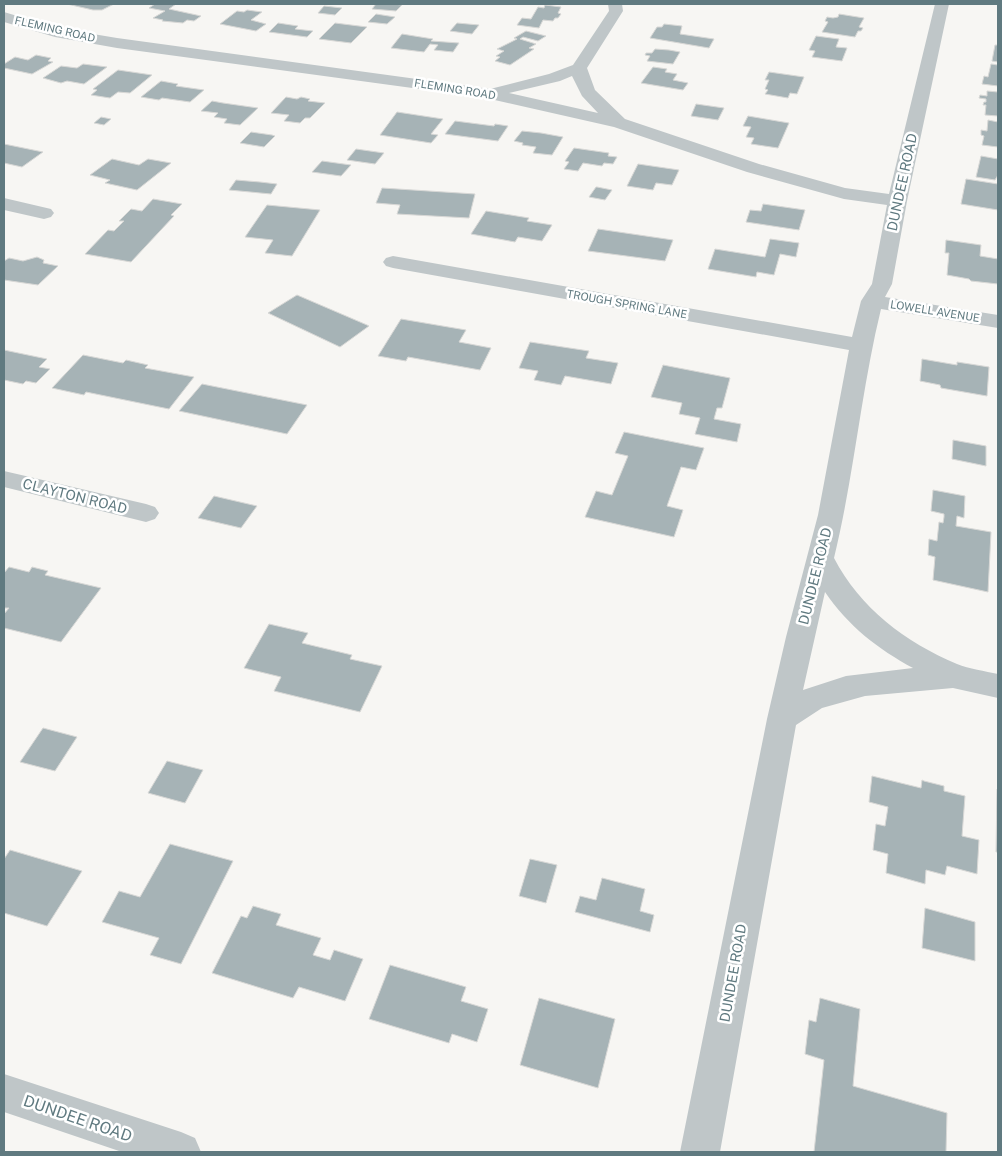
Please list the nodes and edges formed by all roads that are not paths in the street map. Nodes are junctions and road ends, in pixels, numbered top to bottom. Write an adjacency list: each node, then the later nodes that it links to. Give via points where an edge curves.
1 (615, 4): 4 (street, via 616,11)
2 (942, 4): 7 (street, DUNDEE ROAD)
3 (4, 17): 5 (street, FLEMING ROAD, via 55,32 117,43)
4 (579, 68): 5 (street, via 554,78); 6 (street, via 586,90)
5 (486, 93): 6 (street, FLEMING ROAD)
6 (620, 123): 7 (street, FLEMING ROAD, via 762,170 844,193)
7 (897, 202): 11 (street, DUNDEE ROAD, via 882,284)
8 (4, 204): 9 (street)
9 (44, 212)
10 (393, 262): 13 (street, TROUGH SPRING LANE)
11 (872, 301): 12 (street, LOWELL AVENUE); 13 (street, DUNDEE ROAD)
12 (998, 320)
13 (861, 345): 16 (street, DUNDEE ROAD)
14 (4, 479): 15 (street, CLAYTON ROAD)
15 (146, 513)
16 (820, 558): 17 (street, via 837,591 871,628); 19 (street, DUNDEE ROAD)
17 (954, 676): 18 (street); 19 (street, via 852,687 810,700)
18 (998, 686)
19 (782, 719): 22 (street, DUNDEE ROAD)
20 (4, 1093): 21 (street, DUNDEE ROAD)
21 (181, 1152)
22 (700, 1152)

